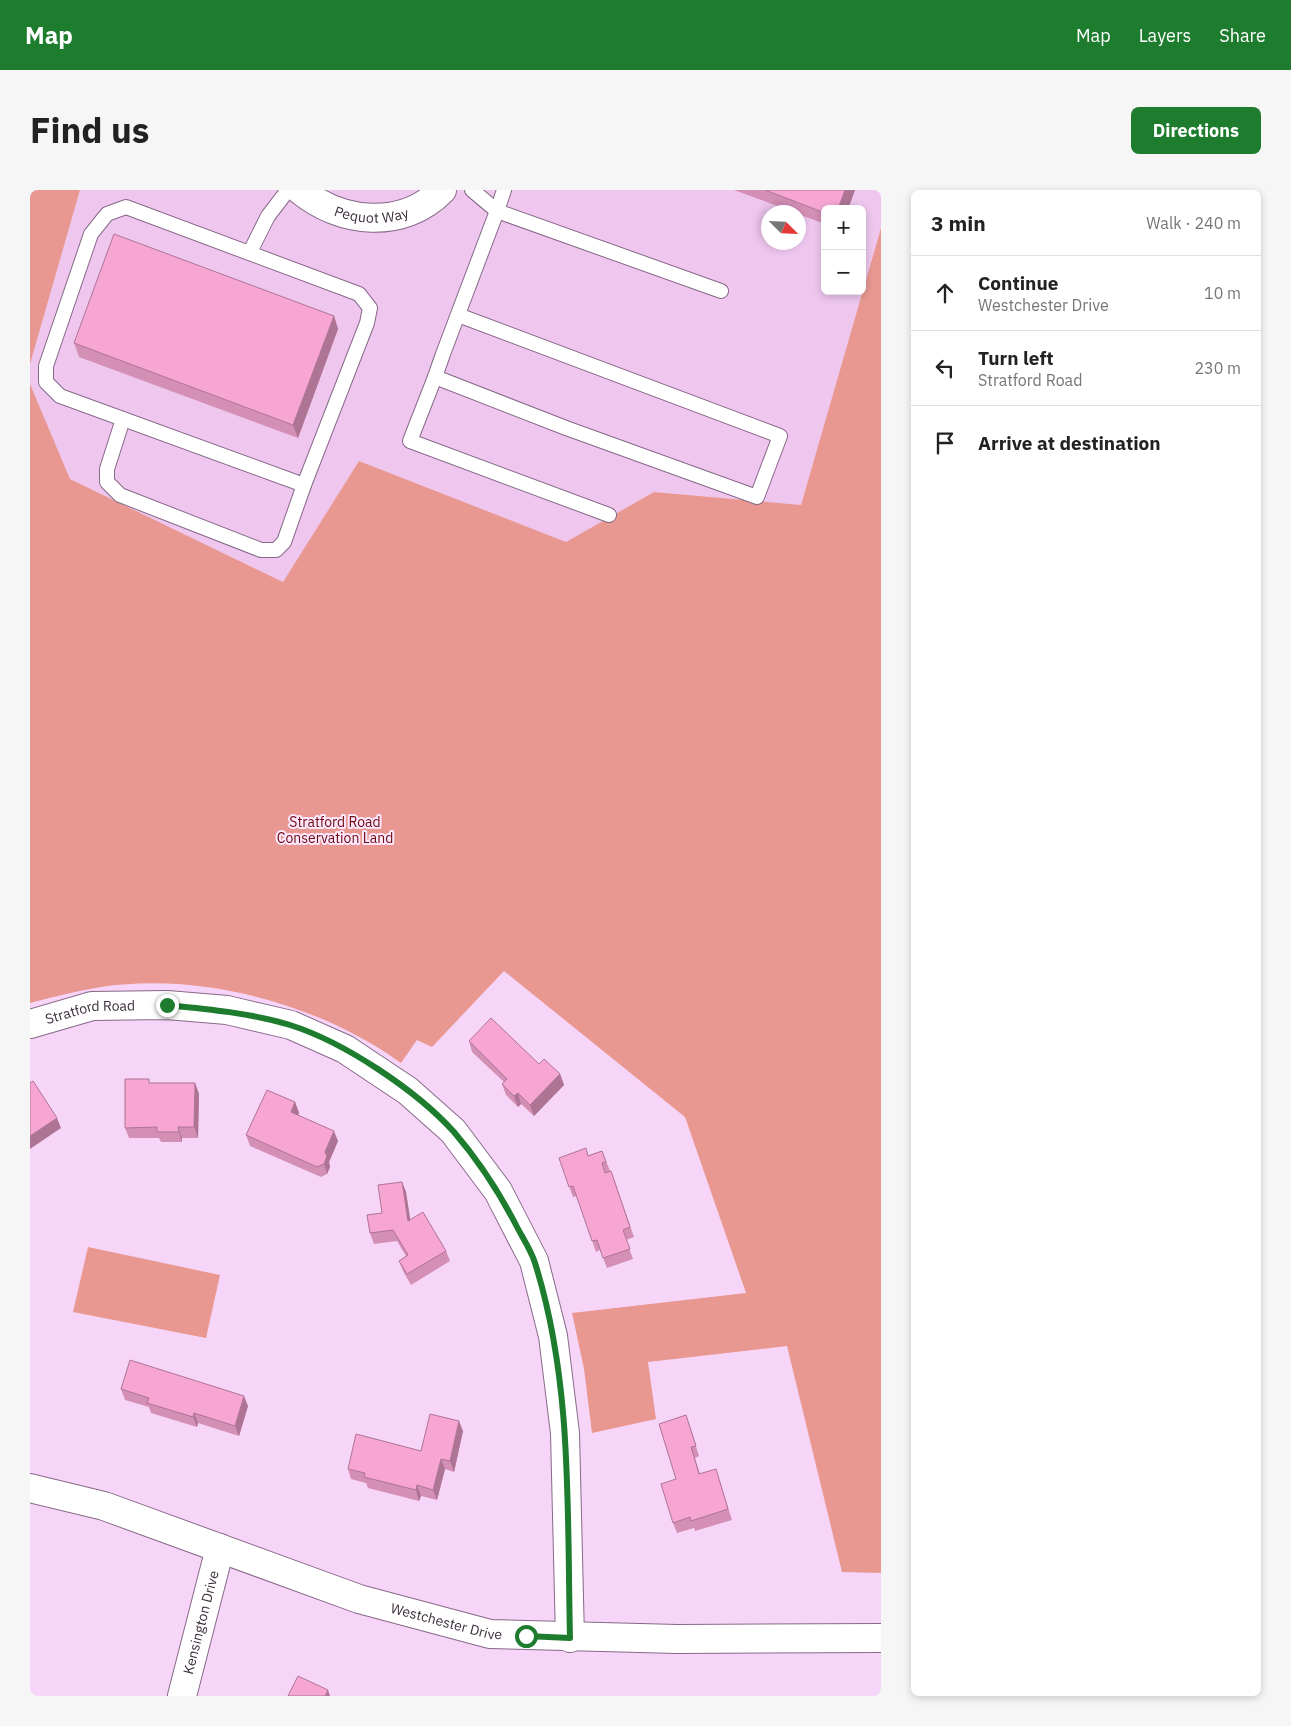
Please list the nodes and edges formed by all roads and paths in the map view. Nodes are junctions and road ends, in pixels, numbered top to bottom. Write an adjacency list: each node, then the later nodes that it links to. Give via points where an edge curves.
1 (288, 190): 7 (lane, via 268,216)
2 (300, 190): 3 (street, Pequot Way, via 314,202 360,218 386,218 411,211)
3 (442, 190)
4 (472, 190): 6 (lane)
5 (504, 190): 6 (lane)
6 (497, 212): 8 (lane); 9 (lane)
7 (250, 252): 11 (lane, via 126,207 107,214 91,234 46,366 46,382 60,396); 12 (lane, via 359,294 370,308)
8 (721, 291)
9 (458, 315): 10 (lane); 10 (lane, via 780,436 757,497)
10 (435, 377): 13 (lane, via 410,441)
11 (123, 419): 12 (lane); 12 (lane, via 107,469 107,482 120,495 261,550 276,550 284,542)
12 (304, 485)
13 (609, 515)
14 (30, 1024): 17 (street, Stratford Road, via 92,1006 167,1005 226,1010 291,1025 345,1049 408,1091 453,1131 498,1191 534,1261 553,1336 565,1433)
15 (30, 1488): 16 (street, Westchester Drive, via 104,1506)
16 (220, 1548): 17 (street, Westchester Drive, via 359,1599 430,1619 490,1634); 19 (street, Kensington Drive)
17 (570, 1638): 18 (street, Westchester Drive)
18 (881, 1638)
19 (182, 1696)

